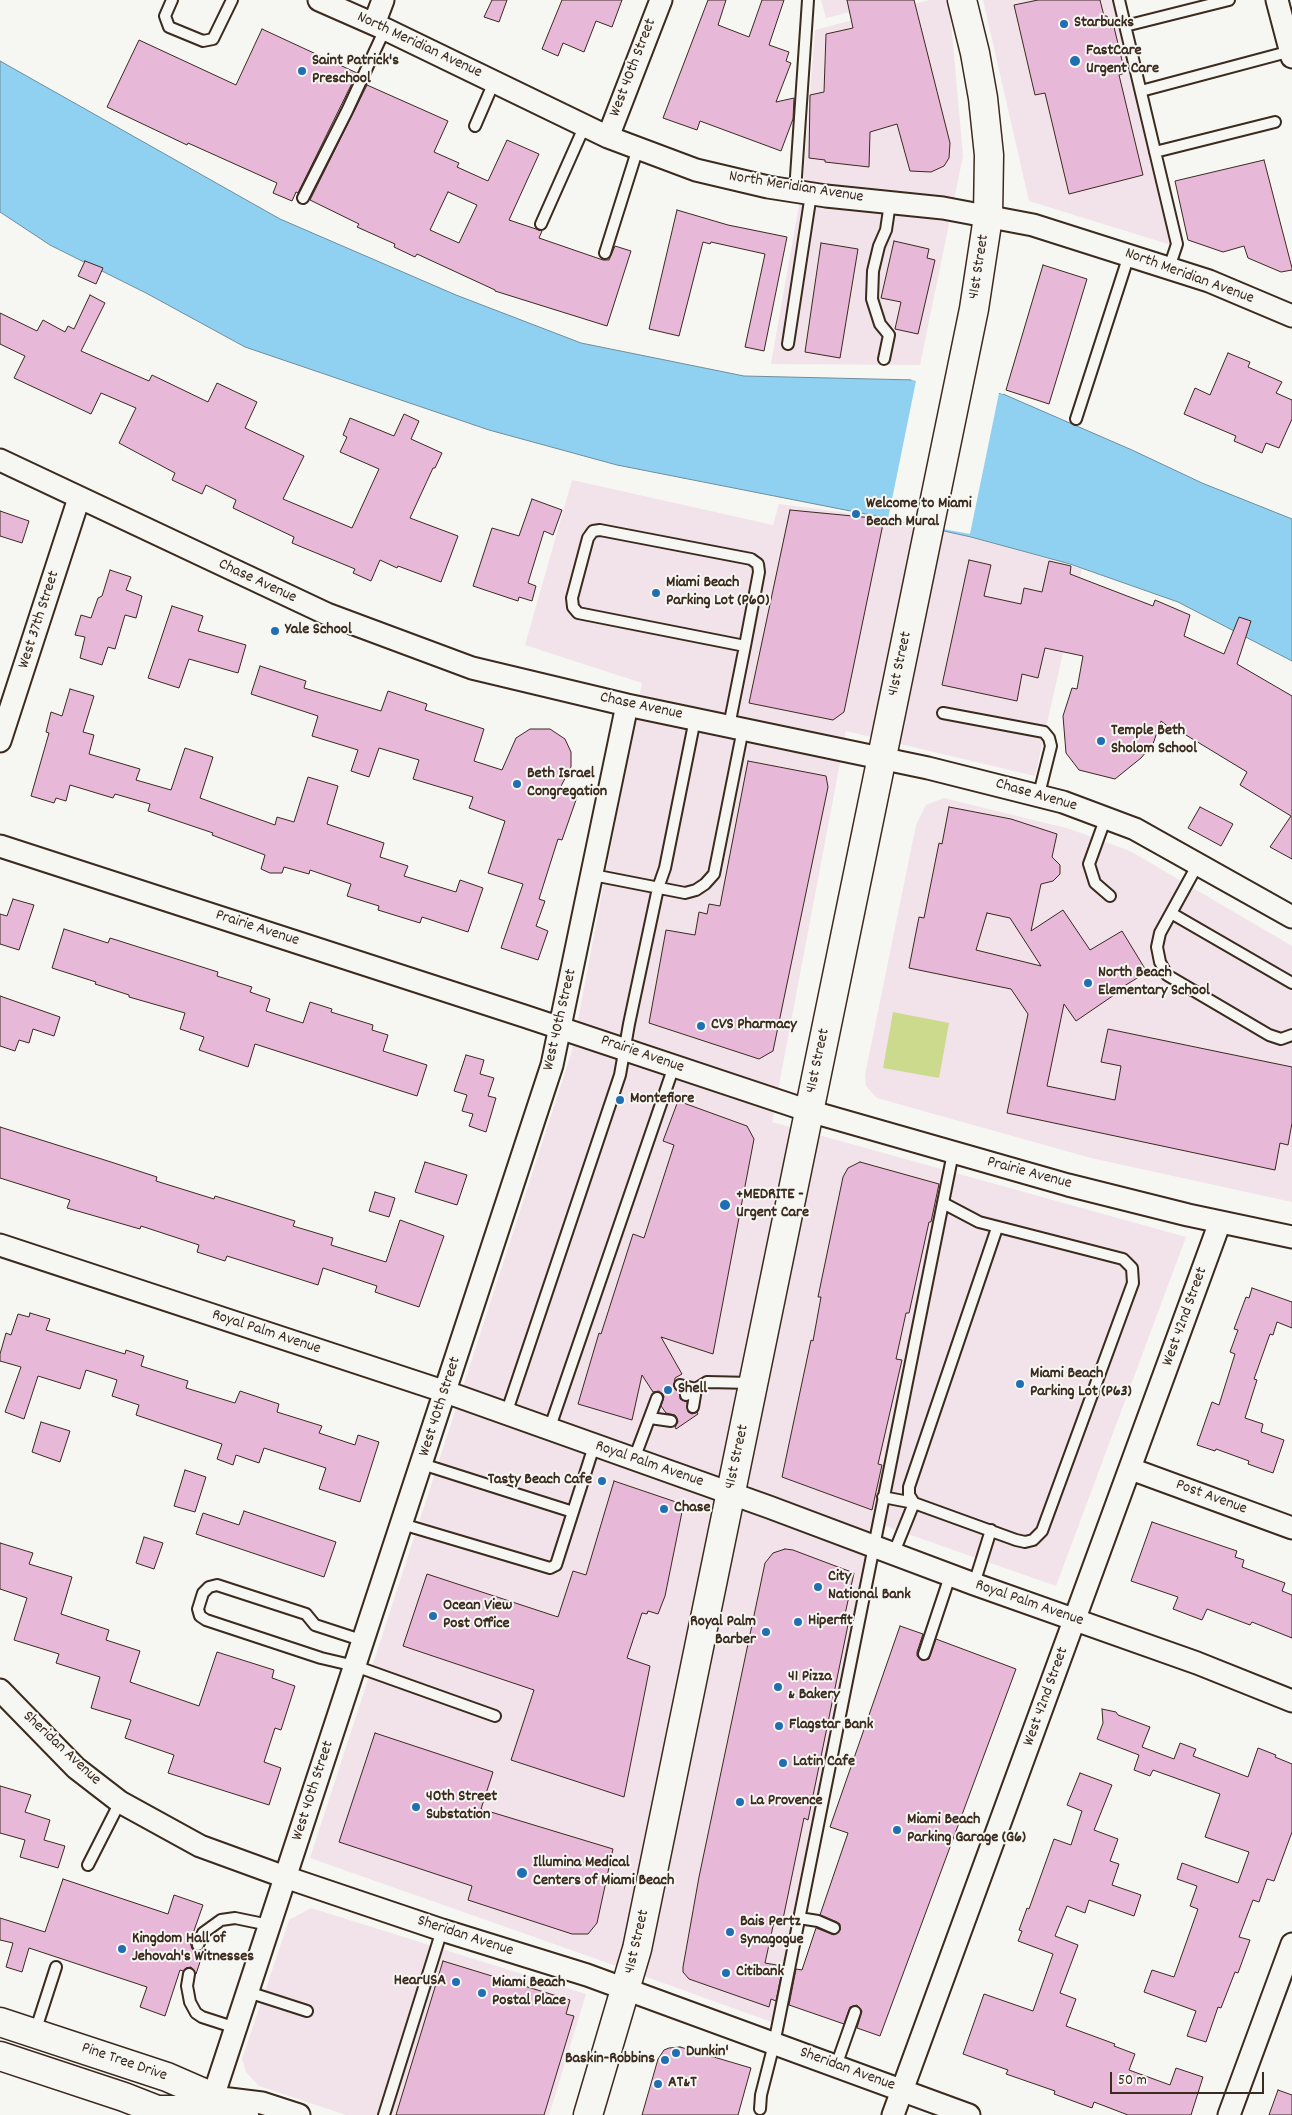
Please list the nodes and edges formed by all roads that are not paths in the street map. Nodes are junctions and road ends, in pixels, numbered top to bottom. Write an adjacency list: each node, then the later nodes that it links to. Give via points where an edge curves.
1 (172, 0): 2 (lane, via 165,16 169,26 203,41 213,39)
2 (232, 0)
3 (319, 0): 12 (street, North Meridian Avenue)
4 (383, 0): 12 (street)
5 (661, 0): 19 (street, West 40th Street)
6 (808, 0): 22 (lane)
7 (962, 0): 25 (main road, 41st Street, via 976,53 988,130)
8 (1119, 0): 11 (lane)
9 (1229, 0): 11 (lane)
10 (1277, 0): 13 (street)
11 (1125, 26): 15 (lane)
12 (380, 27): 14 (street, North Meridian Avenue); 23 (lane, via 347,111)
13 (1291, 54): 15 (lane)
14 (494, 82): 17 (street, North Meridian Avenue); 18 (lane)
15 (1141, 91): 21 (lane)
16 (1275, 122): 21 (lane)
17 (584, 125): 19 (street, North Meridian Avenue); 26 (lane)
18 (475, 126)
19 (608, 137): 20 (street, North Meridian Avenue)
20 (638, 148): 22 (street, North Meridian Avenue, via 696,170); 27 (lane)
21 (1155, 152): 29 (lane, via 1177,244)
22 (803, 192): 24 (street, North Meridian Avenue); 33 (lane)
23 (303, 198)
24 (890, 203): 25 (street, North Meridian Avenue); 34 (lane, via 886,230 873,271 872,299 880,324 889,335)
25 (988, 216): 28 (street, North Meridian Avenue, via 1033,225); 44 (main road, 41st Street, via 959,383)
26 (541, 224)
27 (605, 253)
28 (1129, 255): 29 (street, North Meridian Avenue); 35 (lane)
29 (1169, 268): 31 (street, North Meridian Avenue)
30 (1292, 304): 31 (street)
31 (1270, 307): 32 (street, North Meridian Avenue)
32 (1292, 316)
33 (788, 344)
34 (884, 359)
35 (1076, 419)
36 (0, 460): 37 (street, Chase Avenue)
37 (79, 498): 39 (street, Chase Avenue, via 327,614 472,668); 43 (street, West 37th Street)
38 (745, 646): 38 (lane, via 758,564 751,559 593,531 588,538 572,598 573,607 578,612); 42 (lane)
39 (628, 705): 41 (street, Chase Avenue); 49 (street, West 40th Street)
40 (943, 713): 45 (lane, via 1044,732 1051,746)
41 (695, 719): 42 (street, Chase Avenue); 50 (lane, via 665,868)
42 (736, 728): 44 (street, Chase Avenue); 50 (lane, via 714,874 696,890 685,892)
43 (0, 741)
44 (881, 758): 45 (street, Chase Avenue); 59 (main road, 41st Street)
45 (1039, 794): 46 (street, Chase Avenue)
46 (1106, 817): 48 (street, Chase Avenue, via 1135,829); 51 (lane, via 1089,864 1096,883)
47 (0, 846): 55 (street, Prairie Avenue)
48 (1198, 864): 52 (lane); 53 (street, Chase Avenue)
49 (593, 875): 50 (lane); 55 (street, West 40th Street)
50 (658, 888): 57 (lane)
51 (1110, 896)
52 (1171, 913): 54 (lane); 56 (lane, via 1157,946 1167,975 1270,1035 1281,1038)
53 (1292, 917)
54 (1292, 983)
55 (561, 1028): 57 (street, Prairie Avenue); 69 (street, West 40th Street, via 552,1065)
56 (1292, 1035)
57 (624, 1049): 58 (street, Prairie Avenue); 74 (lane, via 620,1076)
58 (674, 1066): 59 (street, Prairie Avenue); 77 (lane)
59 (809, 1111): 60 (street, Prairie Avenue); 66 (main road, 41st Street)
60 (953, 1153): 61 (lane); 62 (street, Prairie Avenue)
61 (943, 1203): 63 (lane, via 978,1222); 83 (lane)
62 (1220, 1222): 64 (street, Prairie Avenue); 81 (street, West 42nd Street)
63 (997, 1228): 84 (lane, via 909,1487); 88 (lane, via 1123,1259 1132,1268 1133,1283 1042,1531 1033,1540 1025,1542)
64 (1292, 1236)
65 (0, 1245): 69 (street, Royal Palm Avenue)
66 (754, 1383): 68 (lane, via 707,1382); 82 (main road, 41st Street)
67 (680, 1386): 68 (lane)
68 (696, 1389): 70 (lane); 72 (lane)
69 (446, 1392): 74 (street, Royal Palm Avenue); 80 (street, West 40th Street)
70 (686, 1395)
71 (657, 1398): 75 (lane)
72 (693, 1407)
73 (663, 1409): 75 (lane)
74 (506, 1414): 77 (street, Royal Palm Avenue)
75 (650, 1418): 76 (lane); 79 (lane)
76 (671, 1421)
77 (550, 1430): 78 (street, Royal Palm Avenue)
78 (594, 1446): 79 (street, Royal Palm Avenue); 85 (lane)
79 (634, 1460): 82 (street, Royal Palm Avenue)
80 (422, 1464): 85 (lane); 86 (street, West 40th Street)
81 (1131, 1469): 87 (street, Post Avenue); 93 (street, West 42nd Street)
82 (731, 1494): 89 (street, Royal Palm Avenue); 111 (main road, 41st Street)
83 (883, 1498): 84 (lane); 89 (lane)
84 (914, 1503): 88 (lane); 90 (lane)
85 (573, 1512): 86 (lane, via 556,1564 550,1568)
86 (402, 1524): 94 (street, West 40th Street)
87 (1292, 1528)
88 (991, 1530): 92 (lane)
89 (872, 1547): 90 (street, Royal Palm Avenue); 103 (lane)
90 (893, 1555): 91 (street, Royal Palm Avenue)
91 (950, 1576): 92 (street, Royal Palm Avenue); 95 (lane)
92 (974, 1584): 93 (street, Royal Palm Avenue)
93 (1076, 1620): 98 (street, Royal Palm Avenue); 121 (street, West 42nd Street)
94 (364, 1641): 96 (street, West 40th Street); 96 (lane, via 315,1625 306,1614 217,1585 209,1587 200,1601 200,1616 206,1620)
95 (924, 1654)
96 (355, 1666): 99 (lane); 102 (street, West 40th Street)
97 (0, 1690): 100 (street, Sheridan Avenue, via 76,1768)
98 (1292, 1701)
99 (495, 1716)
100 (120, 1802): 101 (lane); 102 (street, Sheridan Avenue, via 200,1846)
101 (88, 1866)
102 (285, 1877): 104 (street, West 40th Street); 106 (street, Sheridan Avenue)
103 (799, 1918): 105 (lane); 118 (lane)
104 (269, 1925): 107 (lane, via 235,1918 221,1920 203,1934); 112 (street, West 40th Street)
105 (834, 1928)
106 (442, 1930): 111 (street, Sheridan Avenue); 127 (lane)
107 (198, 1944)
108 (1292, 1944): 131 (street)
109 (56, 1967): 117 (lane)
110 (189, 1974): 116 (lane, via 187,1986 196,2013)
111 (626, 1990): 118 (street, Sheridan Avenue); 128 (main road, 41st Street)
112 (248, 1992): 113 (lane); 116 (street, West 40th Street)
113 (307, 2011)
114 (856, 2012): 120 (lane)
115 (0, 2022): 117 (main road, Pine Tree Drive)
116 (236, 2028): 122 (street, West 40th Street)
117 (34, 2033): 122 (main road, Pine Tree Drive, via 167,2077)
118 (774, 2044): 120 (street, Sheridan Avenue); 123 (lane)
119 (0, 2056): 124 (main road, Pine Tree Drive)
120 (836, 2066): 121 (street, Sheridan Avenue)
121 (902, 2090): 129 (street, West 42nd Street); 130 (street, Sheridan Avenue)
122 (213, 2097): 124 (main road, Pine Tree Drive, via 207,2105 194,2110); 125 (main road, Pine Tree Drive); 126 (street, via 262,2103)
123 (760, 2109)
124 (165, 2112)
125 (244, 2115)
126 (299, 2115)
127 (384, 2115)
128 (588, 2115)
129 (893, 2115)
130 (970, 2115)
131 (1229, 2115)

